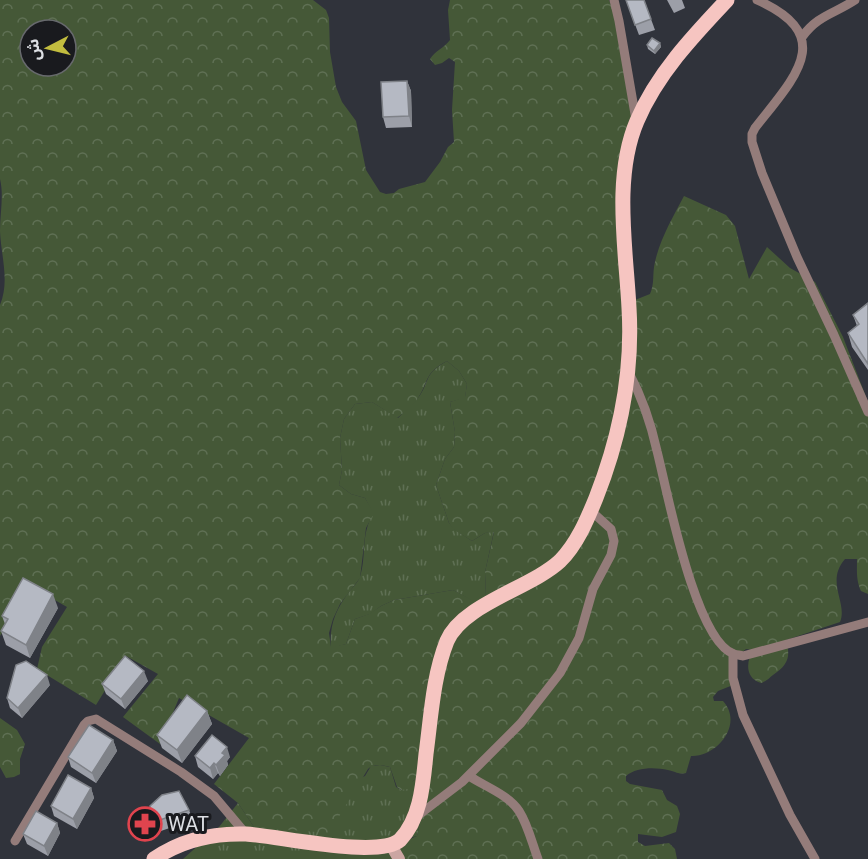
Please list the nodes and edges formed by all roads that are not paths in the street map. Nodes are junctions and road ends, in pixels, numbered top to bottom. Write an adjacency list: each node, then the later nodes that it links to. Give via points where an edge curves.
1 (614, 0): 6 (street)
2 (728, 0): 6 (main road, via 689,40 651,92)
3 (757, 0): 5 (street, via 790,18)
4 (855, 0): 5 (street, via 814,23)
5 (802, 37): 8 (street, via 802,60 755,128 752,142 797,257)
6 (636, 122): 7 (main road, via 627,153 624,193)
7 (629, 373): 9 (main road, via 612,450); 11 (street, via 657,449 693,590 709,625)
8 (868, 412)
9 (590, 510): 12 (street, via 611,529 614,541 593,589 579,638 560,673 521,723); 13 (main road, via 570,549 558,563 464,619 448,638 437,680)
10 (868, 622): 11 (street, via 743,656)
11 (733, 654): 19 (street, via 733,678 742,715)
12 (469, 776): 13 (street); 18 (street, via 518,810)
13 (414, 818): 16 (main road)
14 (246, 834): 15 (street, via 214,796 96,719 84,725); 16 (main road); 17 (main road, via 194,840 170,848)
15 (15, 841)
16 (396, 853)
17 (154, 859)
18 (538, 859)
19 (815, 859)

